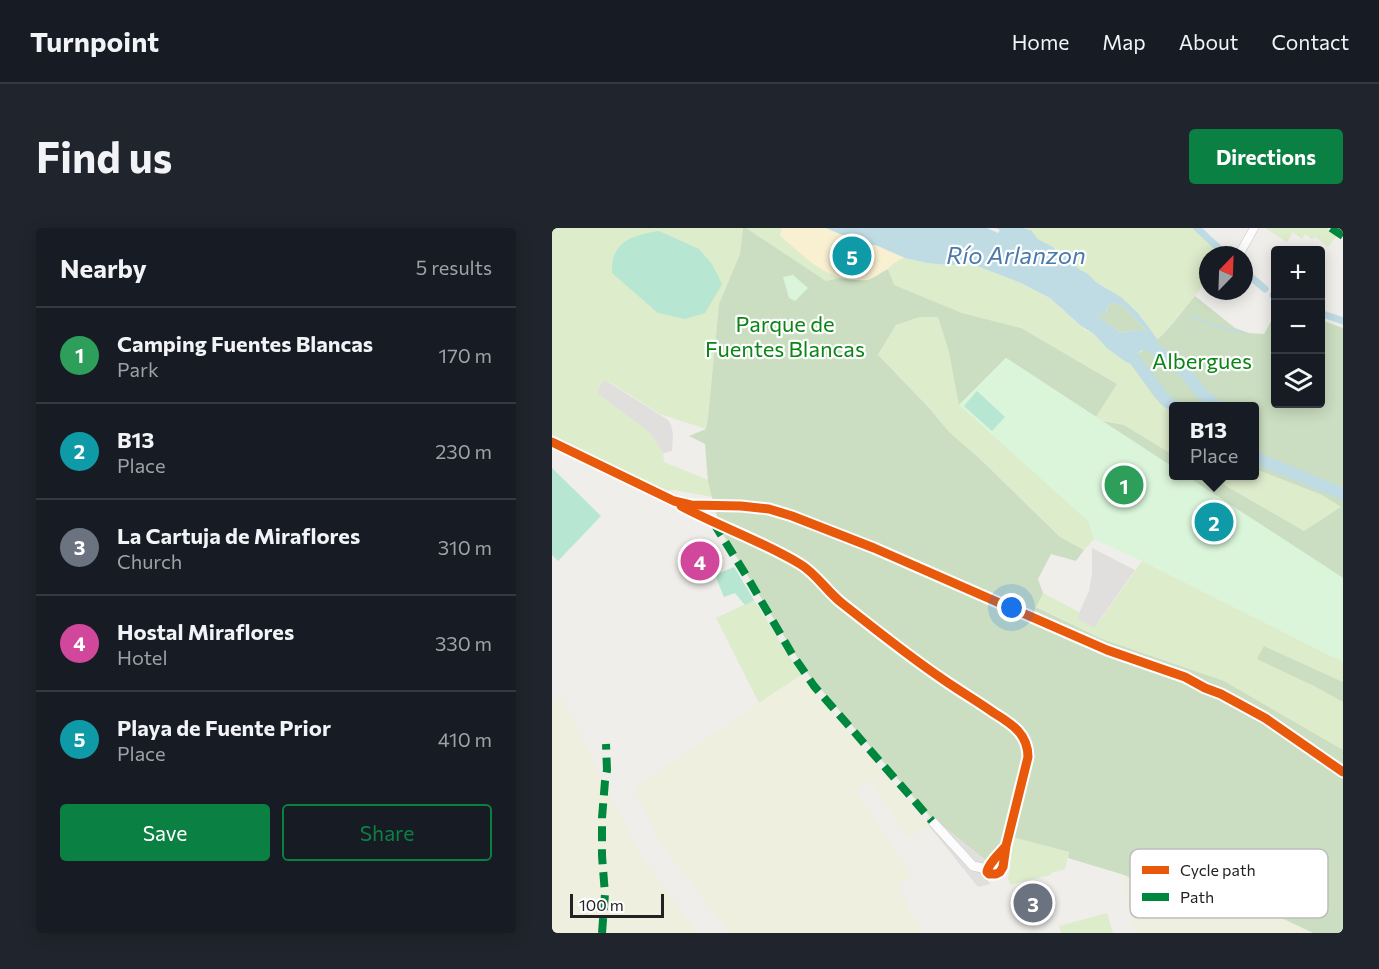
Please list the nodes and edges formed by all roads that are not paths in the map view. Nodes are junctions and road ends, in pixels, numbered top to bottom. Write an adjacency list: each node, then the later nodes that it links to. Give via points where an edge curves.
1 (1254, 228): 2 (street)
2 (1244, 246)
3 (552, 441): 4 (main road)
4 (674, 501): 5 (main road); 6 (street)
5 (707, 505): 6 (street, via 701,512); 7 (street); 8 (main road, via 770,509 792,516 1107,650 1185,677 1265,718)
6 (704, 518): 7 (street)
7 (715, 522): 9 (street, via 801,565 840,602 891,641 1018,730 1027,743 1028,757 1005,846 987,869 973,866)
8 (1343, 772)
9 (932, 821)

